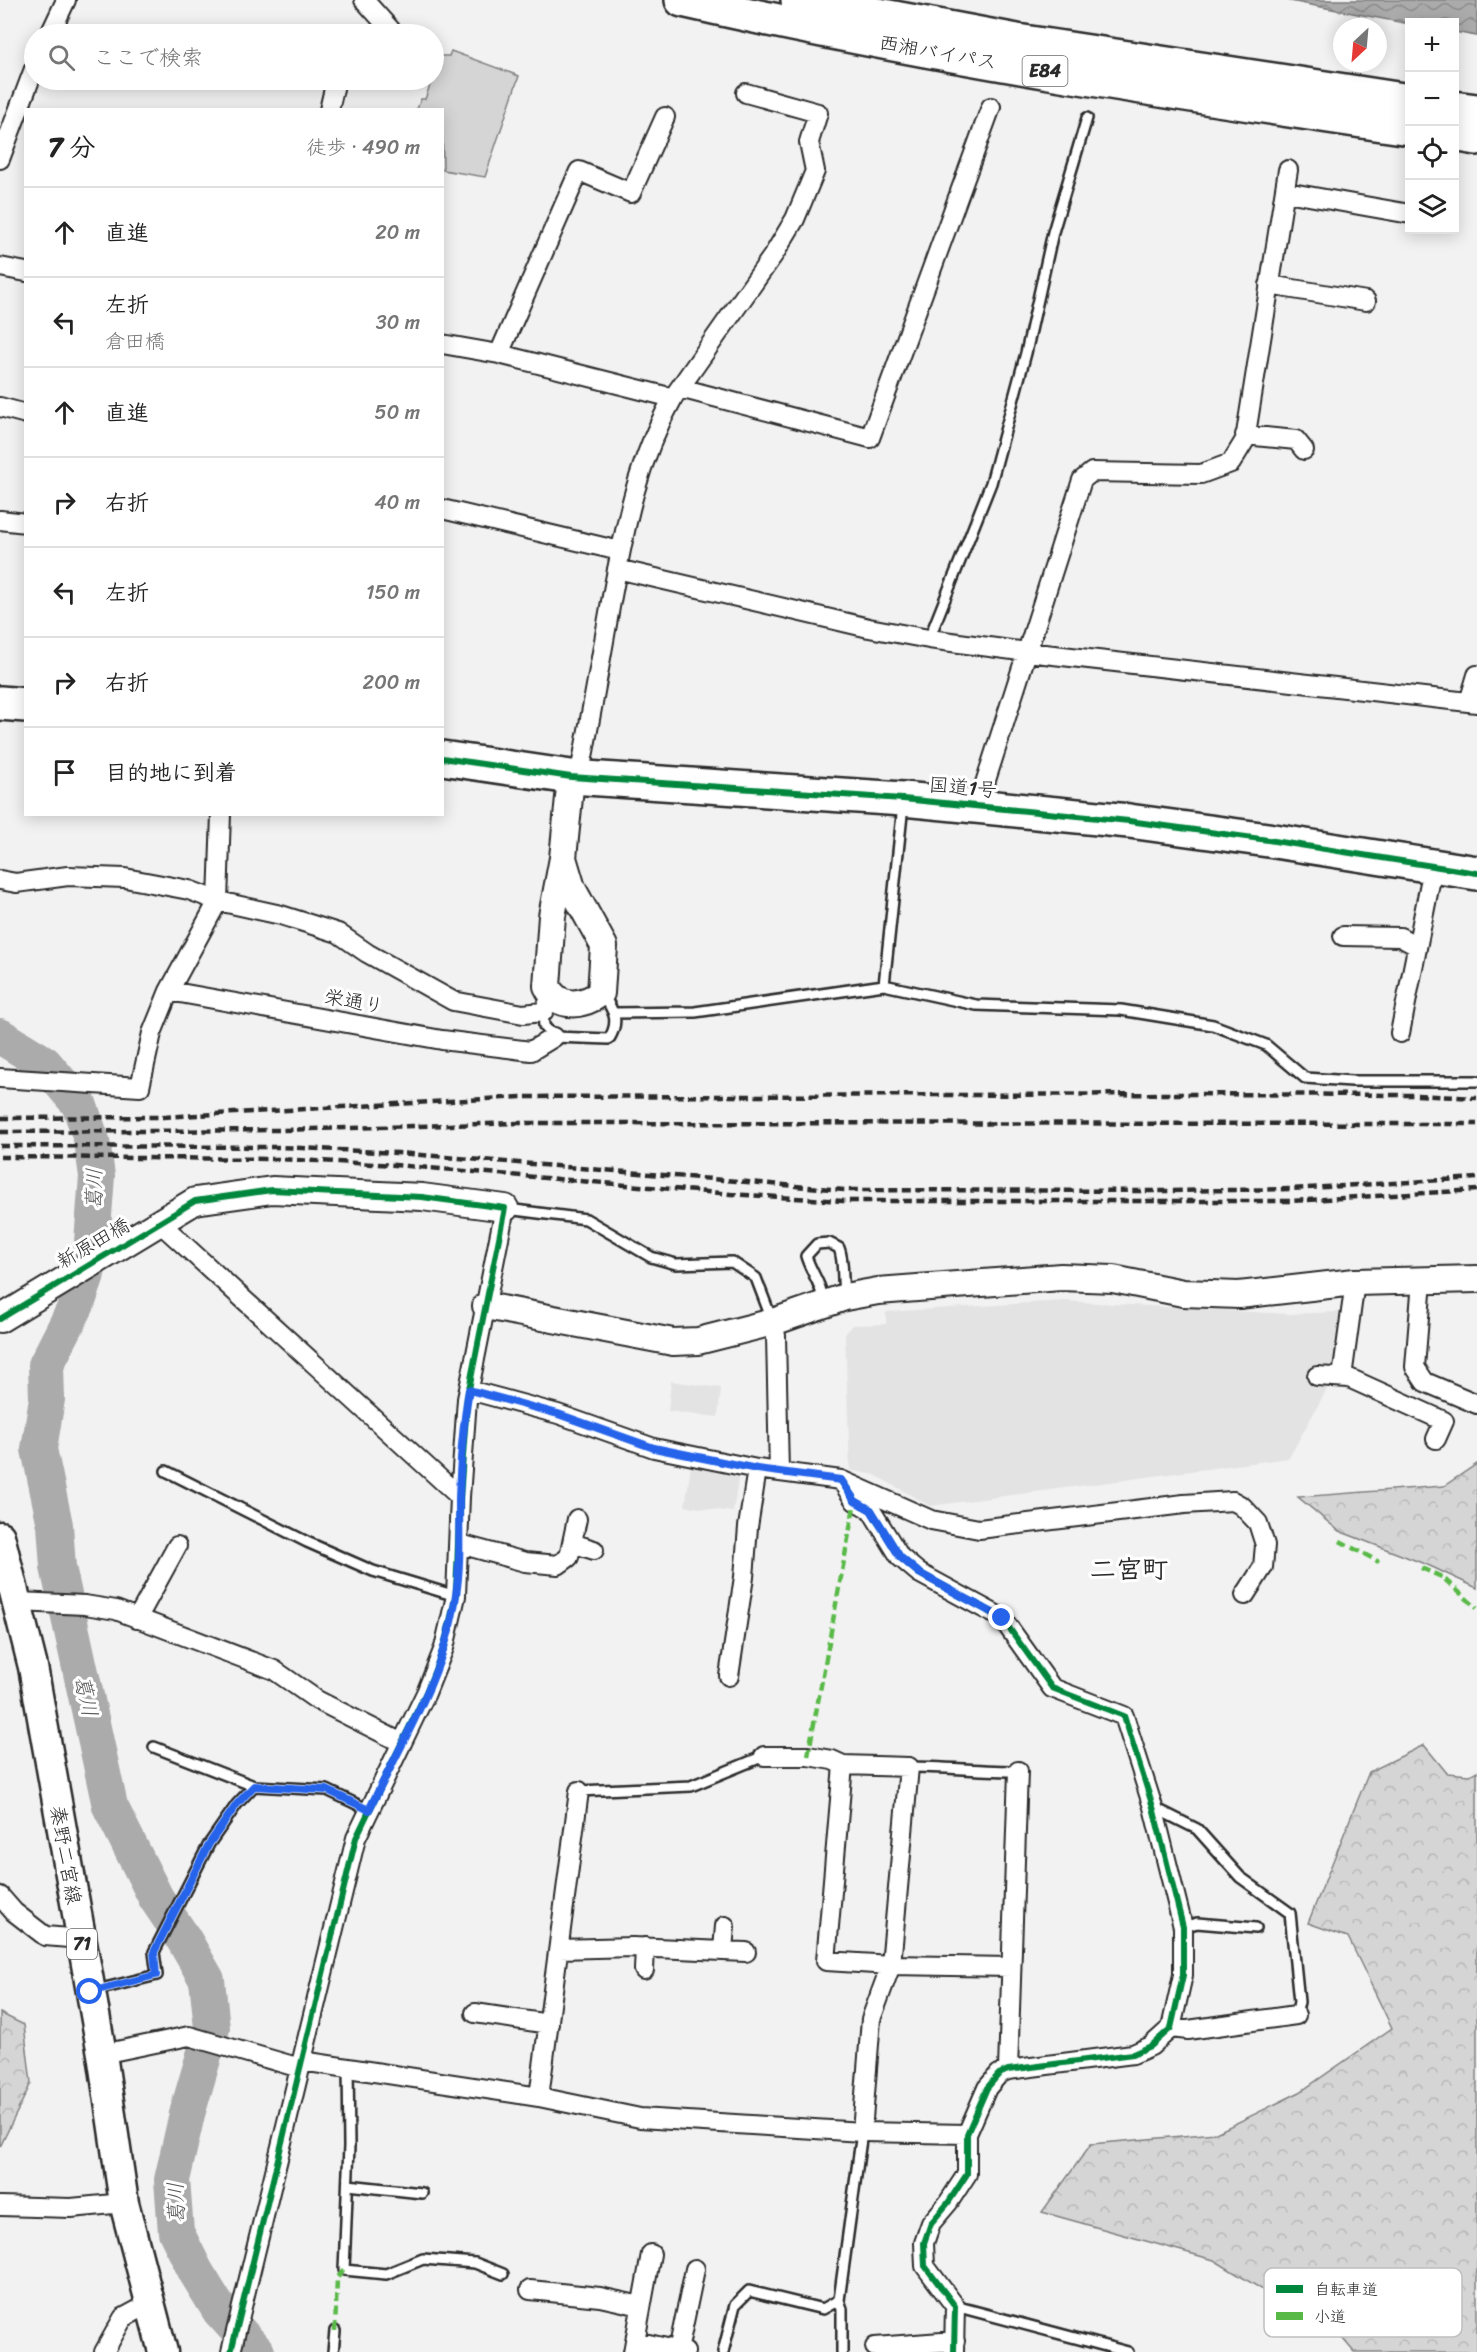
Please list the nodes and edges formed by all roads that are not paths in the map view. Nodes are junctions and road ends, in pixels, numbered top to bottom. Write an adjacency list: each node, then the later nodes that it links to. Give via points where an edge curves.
1 (66, 0): 5 (street)
2 (364, 0): 6 (street)
3 (682, 0): 17 (highway, 西湘バイパス / E84, via 984,61)
4 (798, 0): 10 (highway, 西湘バイパス / E84, via 1017,41)
5 (55, 24)
6 (386, 24)
7 (26, 90): 20 (street)
8 (334, 90): 12 (street)
9 (746, 93): 30 (street, via 818,113 809,142 815,171 795,219 774,254)
10 (1405, 100)
11 (991, 107): 30 (street, via 870,438)
12 (329, 108)
13 (1459, 109): 14 (highway)
14 (1477, 111)
15 (665, 117): 29 (street, via 632,193 579,171)
16 (1087, 118): 39 (lane, via 1053,232 991,483)
17 (1405, 127)
18 (1459, 135): 19 (highway)
19 (1477, 138)
20 (0, 159)
21 (1288, 170): 22 (street)
22 (1286, 192): 23 (street); 26 (street)
23 (1405, 213)
24 (0, 267): 25 (street)
25 (24, 272)
26 (1269, 285): 27 (street); 33 (street)
27 (1366, 301)
28 (444, 344): 29 (street)
29 (499, 354): 30 (street)
30 (676, 393): 38 (street, via 656,426 637,478)
31 (0, 407): 32 (street)
32 (24, 413)
33 (1245, 435): 34 (street, via 1296,440); 40 (street, via 1231,463 1201,474 1092,472 1082,480)
34 (1304, 450)
35 (444, 510): 38 (street)
36 (0, 520): 37 (street)
37 (24, 523)
38 (619, 560): 39 (street, via 869,628); 46 (street)
39 (929, 639): 40 (street)
40 (1027, 652): 42 (street); 48 (street)
41 (1477, 675): 42 (street)
42 (1473, 702)
43 (0, 703): 44 (highway)
44 (24, 705)
45 (444, 759): 46 (highway, 国道1号)
46 (575, 778): 47 (highway, 国道1号); 50 (street)
47 (903, 799): 48 (highway, 国道1号); 59 (lane)
48 (978, 805): 51 (highway, 国道1号, via 1222,833)
49 (221, 816): 54 (street)
50 (562, 858): 55 (street); 56 (street, via 572,888)
51 (1433, 868): 52 (highway, 国道1号); 58 (street)
52 (1477, 873)
53 (0, 880): 54 (street, via 16,883 68,876 125,878 189,890)
54 (218, 902): 60 (street); 62 (street, via 281,915 338,933 453,1001 523,1014)
55 (552, 916): 56 (street, via 556,909 569,906); 62 (street)
56 (594, 927): 61 (street, via 604,946)
57 (1343, 936): 58 (street, via 1400,937)
58 (1417, 946): 63 (street)
59 (884, 985): 61 (lane, via 695,1012); 66 (lane, via 976,1005 1121,1010 1213,1025 1266,1045 1305,1078)
60 (169, 991): 64 (street, 栄通り, via 442,1040 531,1051); 65 (street, via 152,1033 140,1087)
61 (608, 1003): 62 (street, via 593,999); 64 (lane, via 615,1029 609,1039)
62 (548, 1004): 64 (lane, via 544,1026)
63 (1400, 1034)
64 (554, 1037)
65 (0, 1078)
66 (1477, 1081)
67 (505, 1208): 68 (street, 新原田橋, via 422,1197 272,1190 195,1201); 73 (street); 75 (lane, via 586,1219 651,1257 676,1264 732,1262 756,1278)
68 (156, 1225): 74 (street, 新原田橋); 85 (street)
69 (1477, 1279): 70 (street)
70 (1422, 1281): 71 (street); 79 (street, via 1415,1367 1425,1382)
71 (1355, 1282): 72 (street, via 1239,1295 1184,1293 1113,1280 1061,1277 878,1291); 77 (street)
72 (834, 1301): 72 (lane, via 822,1291 811,1271 807,1256 817,1244 829,1243 839,1248 843,1257 842,1285); 75 (street)
73 (486, 1306): 75 (street, via 673,1342 698,1341); 78 (street)
74 (0, 1319)
75 (773, 1322): 83 (street)
76 (1317, 1376): 77 (street)
77 (1342, 1377): 80 (street, via 1444,1421)
78 (469, 1390): 81 (street, via 558,1414 654,1448); 85 (street)
79 (1477, 1404)
80 (1436, 1439)
81 (757, 1469): 83 (street); 96 (street)
82 (166, 1471): 94 (lane, via 374,1571)
83 (779, 1472): 84 (street)
84 (841, 1480): 92 (street, via 931,1520 980,1529 1233,1501 1258,1523 1265,1545 1263,1567); 105 (street, via 855,1501 871,1510 900,1557 919,1573 1002,1618 1052,1688 1124,1716)
85 (459, 1497): 89 (street)
86 (577, 1519): 88 (street)
87 (0, 1536): 93 (main road, 秦野二宮線 / 71)
88 (572, 1543): 89 (street, via 569,1557 558,1565 525,1562); 91 (street)
89 (460, 1544): 94 (street)
90 (177, 1546): 95 (street)
91 (594, 1550)
92 (1245, 1595)
93 (19, 1596): 95 (street, via 116,1610); 111 (main road, 秦野二宮線 / 71)
94 (456, 1596): 97 (street, via 444,1648)
95 (137, 1619): 97 (street, via 274,1671 317,1700)
96 (729, 1676)
97 (402, 1743): 106 (street)
98 (154, 1747): 103 (lane)
99 (764, 1756): 100 (street, via 808,1756); 104 (lane, via 690,1786)
100 (843, 1765): 101 (street); 116 (street, via 826,1961)
101 (909, 1767): 102 (lane); 116 (street)
102 (1018, 1771): 117 (street)
103 (254, 1786): 106 (lane, via 327,1790); 119 (lane, via 209,1844 154,1952 156,1975)
104 (579, 1791): 113 (street)
105 (1153, 1807): 109 (street); 121 (lane, via 1197,1829 1240,1877 1290,1913 1299,2001)
106 (369, 1810): 125 (street, via 356,1838)
107 (0, 1896): 111 (street, via 45,1936)
108 (724, 1926): 114 (street)
109 (1183, 1927): 110 (lane, via 1197,1923); 123 (street, via 1183,1975)
110 (1256, 1928)
111 (81, 1939): 119 (main road, 秦野二宮線 / 71)
112 (645, 1947): 113 (street); 114 (street); 118 (street)
113 (559, 1949): 122 (street)
114 (723, 1950): 115 (street)
115 (746, 1952)
116 (891, 1965): 117 (street); 129 (street, via 871,2019)
117 (1011, 1967): 127 (street)
118 (644, 1970)
119 (90, 1992): 124 (main road, 秦野二宮線 / 71)
120 (475, 2013): 122 (street)
121 (1296, 2015): 123 (street, via 1188,2030)
122 (549, 2024): 128 (street)
123 (1172, 2028): 127 (street, via 1151,2046 1133,2054)
124 (102, 2054): 125 (street, via 189,2036); 133 (main road, 秦野二宮線 / 71)
125 (301, 2065): 126 (street); 150 (street)
126 (348, 2067): 128 (street); 131 (lane)
127 (1008, 2070): 130 (street, via 987,2088)
128 (539, 2097): 129 (street, via 640,2118)
129 (862, 2132): 130 (street); 139 (lane)
130 (967, 2134): 142 (street, via 967,2174 931,2223 924,2243 924,2266)
131 (348, 2185): 132 (lane); 137 (lane, via 344,2270 386,2274 423,2259 474,2263)
132 (422, 2193)
133 (124, 2203): 134 (street, via 71,2208); 140 (main road, 秦野二宮線 / 71)
134 (0, 2206)
135 (651, 2254): 141 (street)
136 (695, 2269): 147 (street)
137 (503, 2274)
138 (530, 2290): 141 (street, via 600,2297)
139 (839, 2300): 152 (lane, via 823,2309 749,2291 735,2305); 153 (lane)
140 (149, 2304): 148 (street, via 123,2318); 149 (main road, 秦野二宮線 / 71)
141 (641, 2306): 145 (street)
142 (955, 2306): 144 (street); 154 (lane)
143 (335, 2331): 151 (lane)
144 (954, 2346): 146 (street)
145 (634, 2347): 147 (street)
146 (875, 2348)
147 (682, 2351)
148 (104, 2352)
149 (163, 2352)
150 (231, 2352)
151 (333, 2352)
152 (723, 2352)
153 (842, 2352)
154 (1128, 2352)

